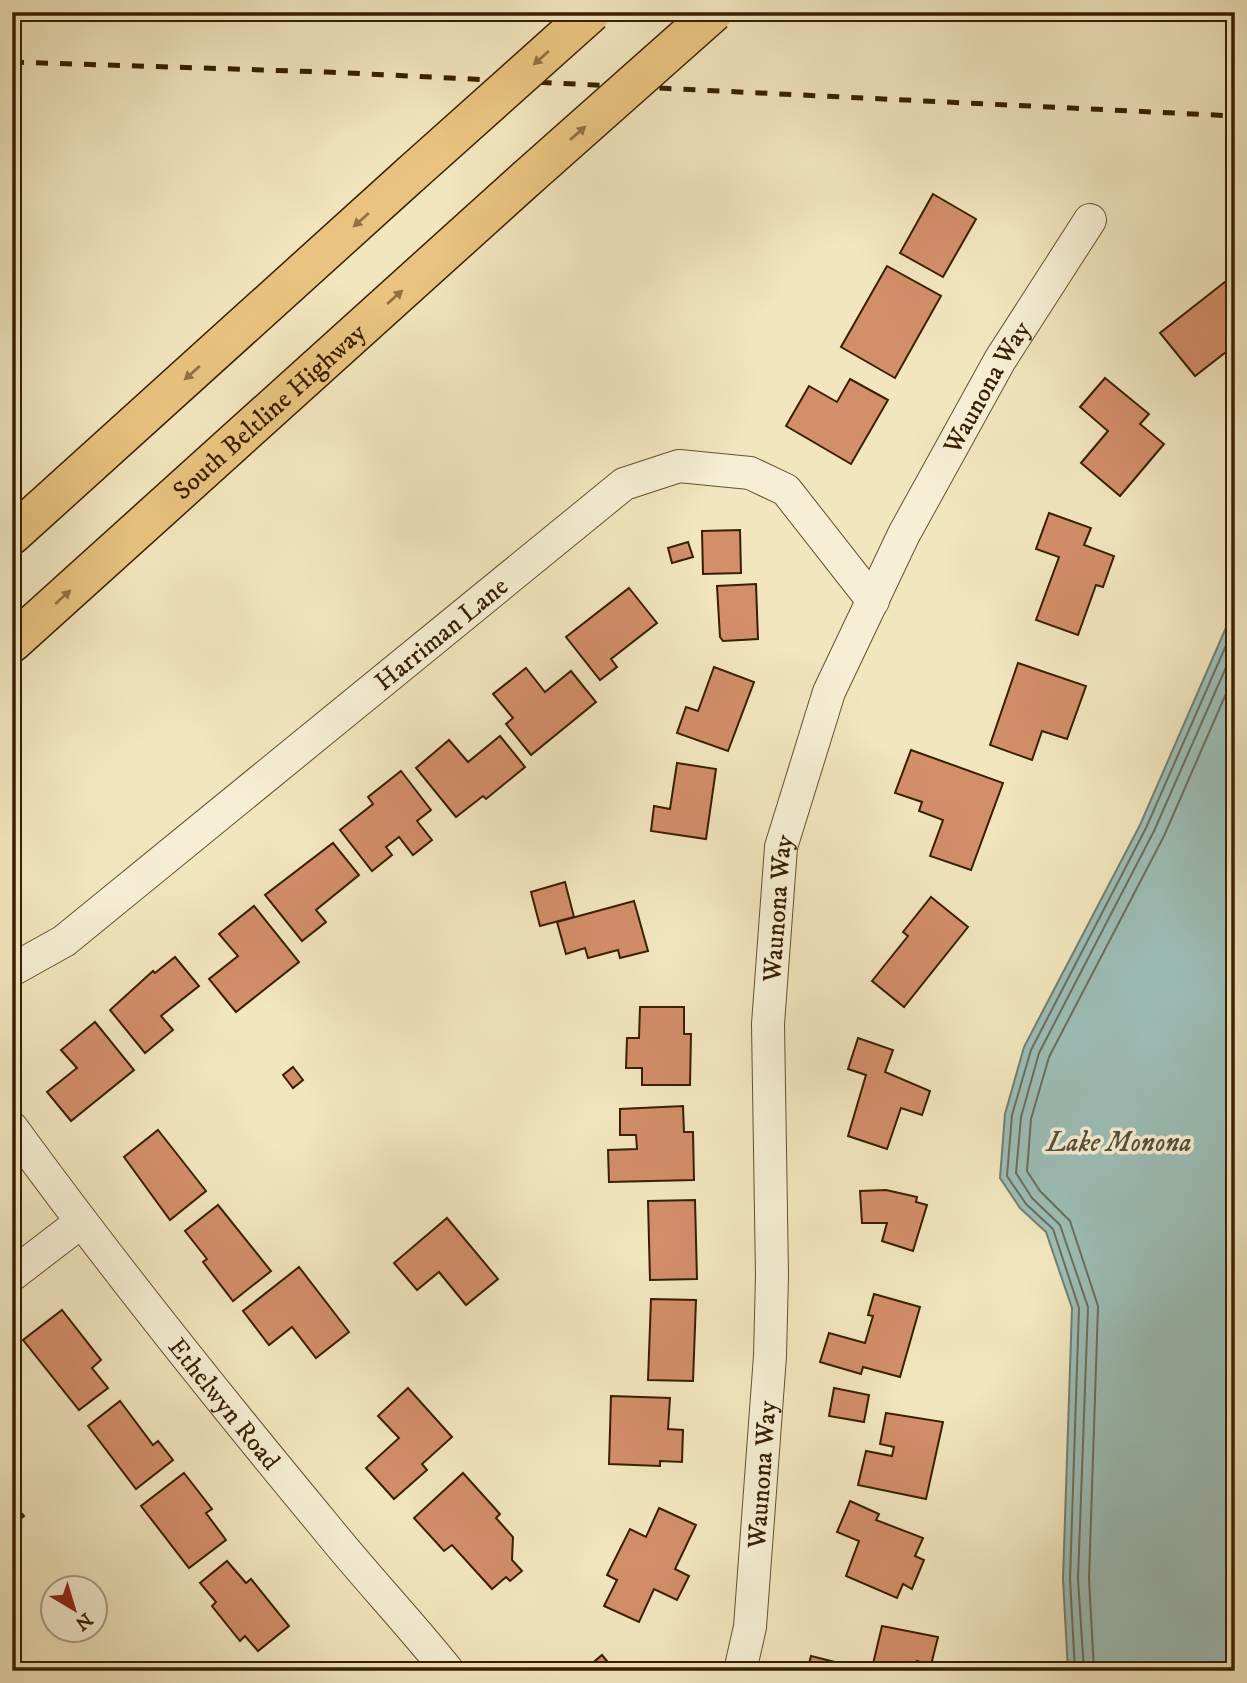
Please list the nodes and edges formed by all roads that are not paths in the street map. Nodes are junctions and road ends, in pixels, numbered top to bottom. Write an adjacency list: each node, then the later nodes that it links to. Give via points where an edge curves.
1 (592, 12): 4 (highway, one-way to 4, bridge)
2 (715, 12): 6 (highway, South Beltline Highway, one-way to 2, bridge)
3 (1090, 220): 5 (street, Waunona Way, via 1000,360 904,534)
4 (12, 536)
5 (873, 601): 7 (street, Harriman Lane, via 786,490 750,472 679,466 624,484 136,884 64,941); 12 (street, Waunona Way, via 829,692 781,848 768,1024 770,1356 750,1628)
6 (12, 643)
7 (12, 970)
8 (12, 1128): 9 (street, Ethelwyn Road)
9 (81, 1222): 10 (street); 11 (street, Ethelwyn Road, via 325,1527)
10 (12, 1275)
11 (448, 1671)
12 (740, 1671)

